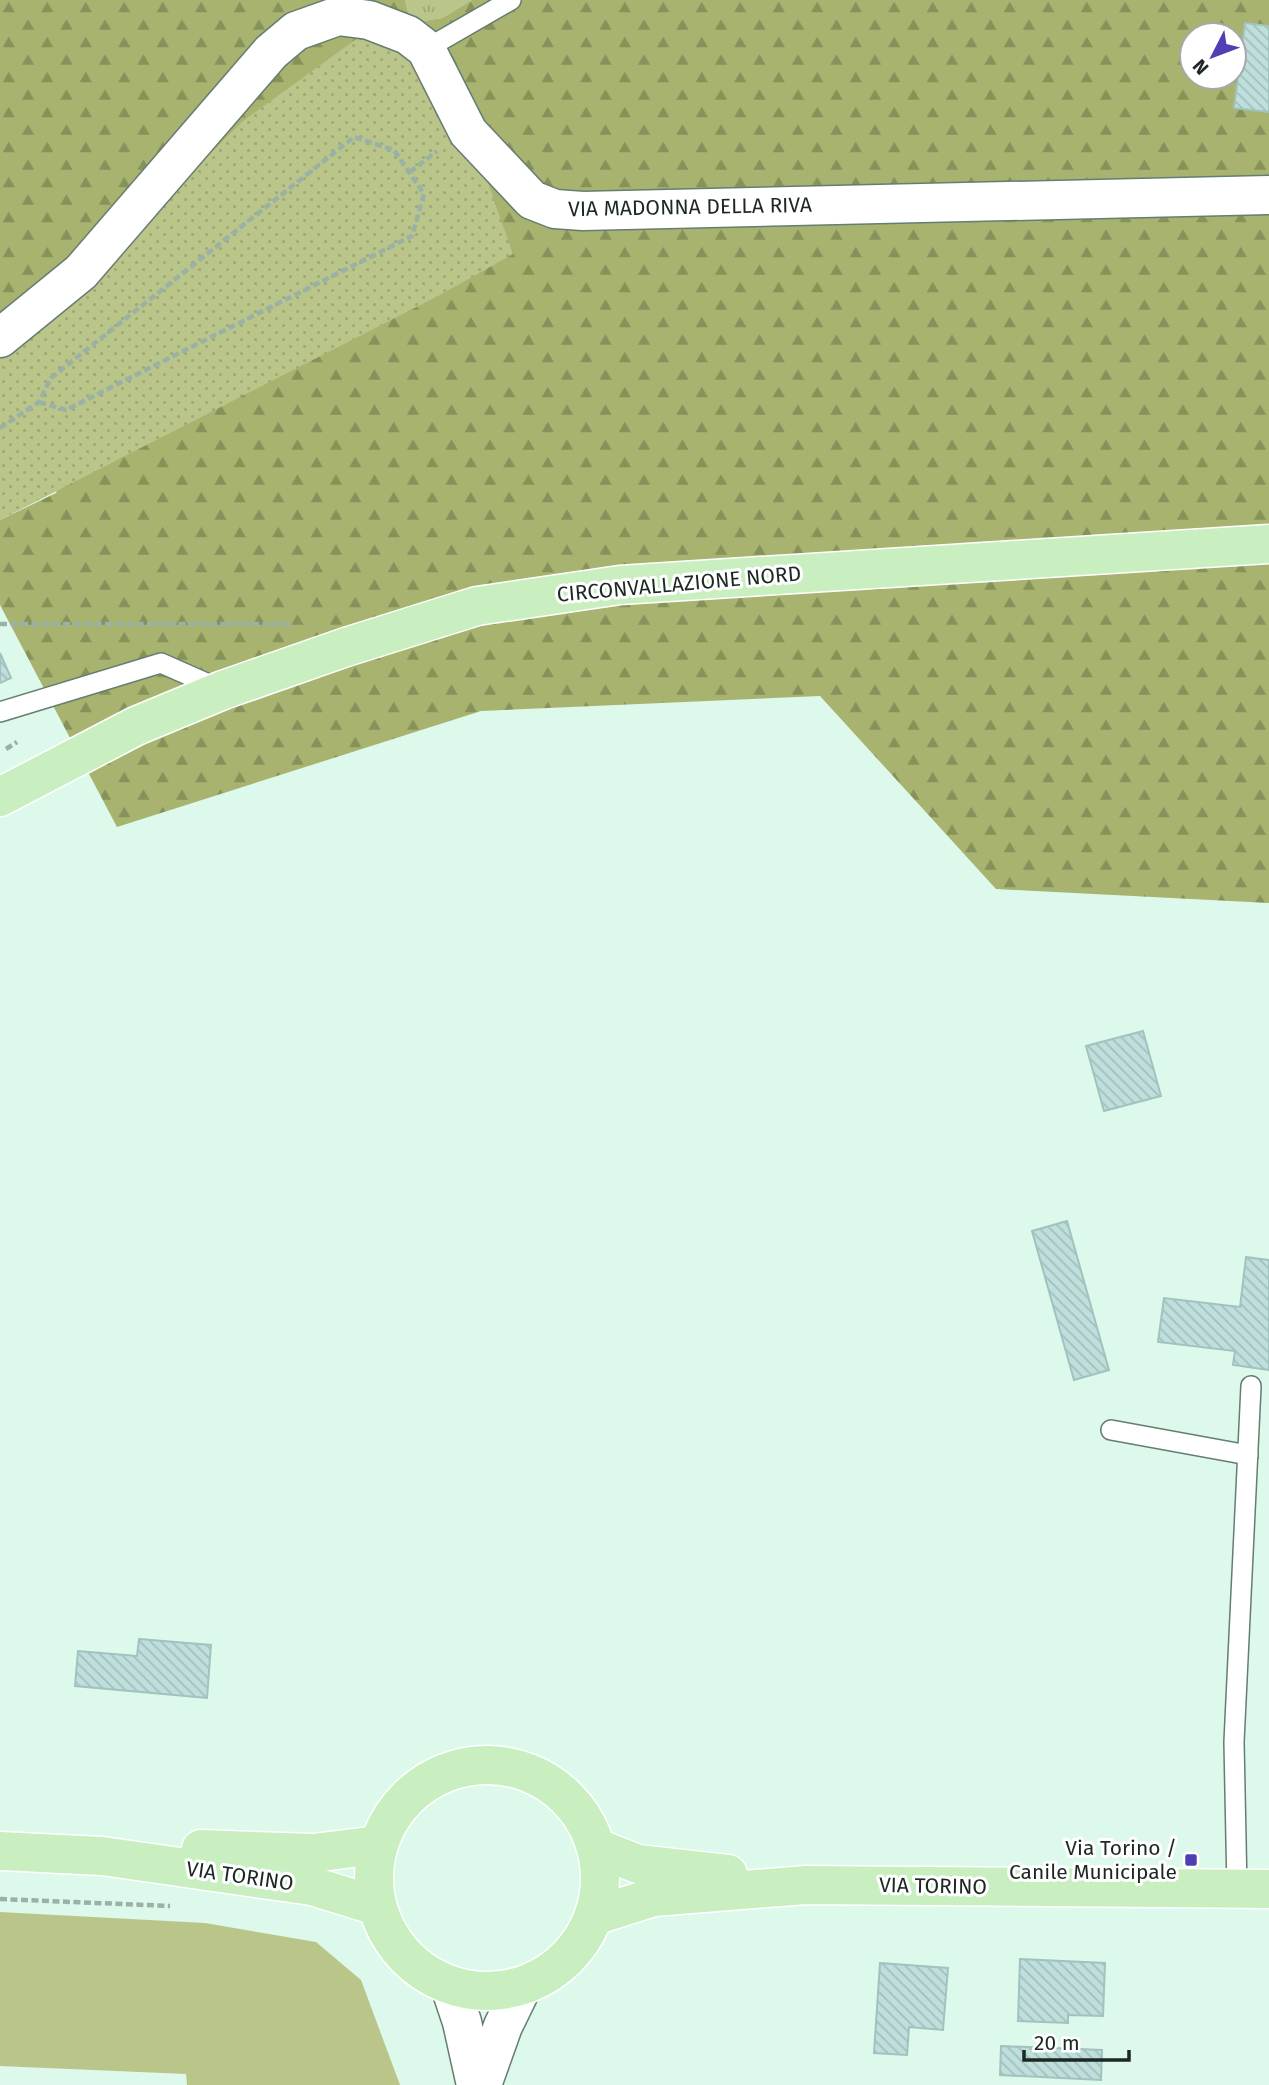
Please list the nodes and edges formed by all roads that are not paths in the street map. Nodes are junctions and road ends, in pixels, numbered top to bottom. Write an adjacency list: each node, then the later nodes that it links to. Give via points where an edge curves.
1 (511, 0): 2 (lane)
2 (426, 49): 3 (street, VIA MADONNA DELLA RIVA, via 459,136 532,200 555,209); 4 (street, via 408,35 379,24 338,16 296,32 271,52 81,272)
3 (1269, 195)
4 (0, 338)
5 (1269, 544): 6 (main road, CIRCONVALLAZIONE NORD, via 607,587 477,606)
6 (223, 690): 7 (lane, via 161,663); 8 (main road, CIRCONVALLAZIONE NORD, via 136,726)
7 (0, 712)
8 (0, 797)
9 (1251, 1386): 11 (lane)
10 (1111, 1430): 11 (lane)
11 (1248, 1455): 17 (lane, via 1234,1742)
12 (378, 1845): 13 (main road, via 391,1817 420,1786 470,1766 498,1765 549,1783 570,1801); 15 (main road, VIA TORINO, via 313,1853 155,1847); 18 (main road, via 373,1875)
13 (597, 1848): 16 (main road, VIA TORINO, via 638,1864); 19 (main road, via 601,1882)
14 (0, 1851): 15 (main road, VIA TORINO)
15 (102, 1856): 18 (main road, VIA TORINO, via 312,1886)
16 (806, 1885): 17 (main road, VIA TORINO); 19 (main road, VIA TORINO, via 654,1897)
17 (1253, 1889)
18 (377, 1906): 20 (main road, via 384,1927 403,1955)
19 (594, 1916): 21 (main road, via 567,1960)
20 (450, 1986): 21 (main road, via 486,1992); 22 (street)
21 (522, 1987): 23 (street)
22 (476, 2085)
23 (482, 2085)

